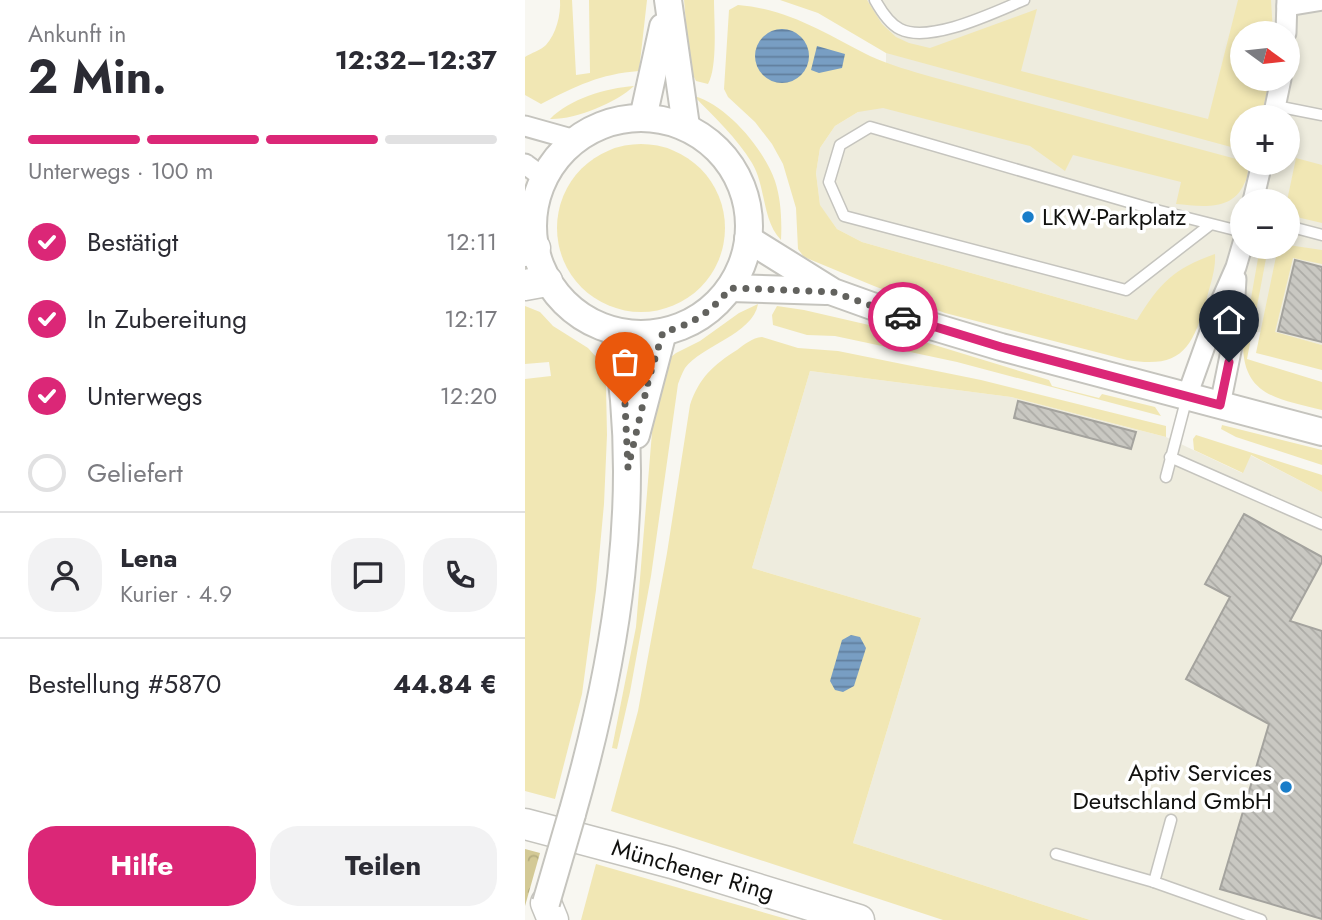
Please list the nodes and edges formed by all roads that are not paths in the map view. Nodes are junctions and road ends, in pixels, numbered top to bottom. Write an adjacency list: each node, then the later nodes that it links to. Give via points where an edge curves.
1 (875, 0): 2 (lane, via 898,28 918,33 946,29)
2 (1024, 0)
3 (668, 1): 9 (main road); 11 (main road)
4 (1322, 1): 5 (street)
5 (1287, 3): 6 (street)
6 (1286, 21)
7 (1300, 114): 8 (lane)
8 (1322, 115)
9 (643, 118): 11 (main road); 12 (main road, via 602,125)
10 (525, 126): 12 (street)
11 (686, 127): 18 (main road, via 710,143 734,171 747,205)
12 (575, 140): 13 (main road)
13 (535, 171): 19 (main road)
14 (1211, 224): 14 (lane, via 870,127 840,145 829,182 844,216 1126,290); 15 (lane)
15 (1230, 229)
16 (1300, 229): 17 (lane)
17 (1322, 235)
18 (748, 239): 23 (main road); 24 (main road)
19 (530, 249): 22 (main road)
20 (1238, 259): 21 (street)
21 (1236, 267): 27 (street); 28 (street, via 1232,346)
22 (536, 283): 25 (main road, via 593,323)
23 (730, 288): 24 (main road); 26 (main road, via 702,316)
24 (833, 292): 27 (main road, via 969,338)
25 (615, 332): 26 (main road); 31 (main road, via 624,386)
26 (663, 332): 31 (main road)
27 (1187, 396): 28 (main road); 30 (lane)
28 (1220, 405): 29 (main road)
29 (1322, 432)
30 (1170, 457): 32 (lane); 33 (lane)
31 (628, 468): 38 (main road, bridge, via 607,677)
32 (1166, 477)
33 (1322, 524)
34 (1171, 820): 37 (lane)
35 (525, 824): 39 (main road, Münchener Ring)
36 (1056, 853): 37 (lane)
37 (1154, 882): 40 (lane)
38 (547, 914)
39 (859, 920)
40 (1261, 920)

